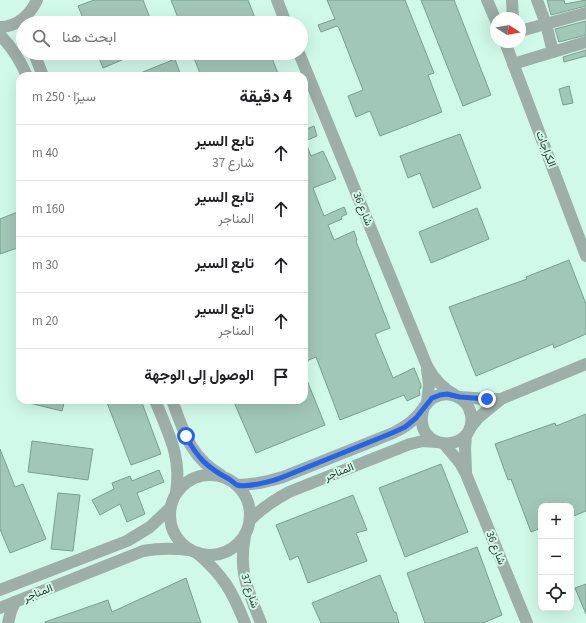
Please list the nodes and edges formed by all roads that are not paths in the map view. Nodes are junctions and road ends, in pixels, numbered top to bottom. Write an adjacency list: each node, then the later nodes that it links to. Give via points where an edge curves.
1 (277, 0): 11 (street)
2 (487, 0): 6 (street)
3 (512, 0): 7 (street)
4 (537, 0): 13 (street)
5 (35, 3): 9 (street); 10 (street)
6 (492, 12)
7 (513, 12)
8 (586, 13): 13 (street)
9 (25, 16)
10 (32, 16)
11 (283, 16)
12 (16, 23): 14 (street)
13 (546, 24): 15 (street); 19 (street)
14 (0, 27)
15 (526, 29)
16 (0, 35): 20 (street)
17 (586, 42): 19 (street)
18 (507, 48): 24 (street, الكراجات)
19 (553, 52): 24 (street)
20 (16, 54)
21 (20, 60): 25 (street)
22 (37, 60): 26 (street)
23 (302, 60): 27 (street, شارع 36)
24 (514, 64): 29 (street, الكراجات)
25 (25, 72)
26 (41, 72)
27 (307, 72)
28 (308, 75): 31 (street, شارع 36)
29 (586, 256)
30 (586, 364): 33 (street)
31 (427, 366): 32 (street, شارع 36, via 441,386); 36 (street, شارع 36, via 429,385)
32 (457, 396): 33 (street); 36 (street, via 440,395 432,398); 37 (street, via 466,403 470,411)
33 (501, 399): 37 (street, via 479,417)
34 (157, 404): 42 (street, via 176,454)
35 (174, 404): 40 (street, via 193,449 212,470)
36 (426, 405): 38 (street, via 422,415 424,431); 41 (street, المناجر, via 416,418 392,433 283,477)
37 (468, 431): 38 (street, via 460,440); 39 (street, شارع 36)
38 (440, 443): 39 (street, شارع 36, via 460,463); 44 (street, المناجر, via 423,441 410,444 289,492 274,499)
39 (466, 474): 54 (street, شارع 36)
40 (224, 477): 41 (street); 42 (street, via 201,475 186,482)
41 (237, 485): 44 (street, via 249,505)
42 (176, 493): 43 (street)
43 (170, 508): 46 (street, via 174,532 183,546); 47 (street, المناجر, via 150,527 127,541)
44 (250, 520): 45 (street)
45 (245, 535): 46 (street, via 234,547 220,554 205,555); 53 (street, شارع 37, via 242,556 244,578)
46 (194, 552): 49 (street, المناجر, via 174,548 143,551); 52 (street, شارع 37, via 227,584)
47 (6, 584): 48 (street, المناجر)
48 (0, 590)
49 (15, 602): 50 (street, المناجر); 51 (street)
50 (0, 608)
51 (8, 623)
52 (245, 623)
53 (261, 623)
54 (527, 623)

